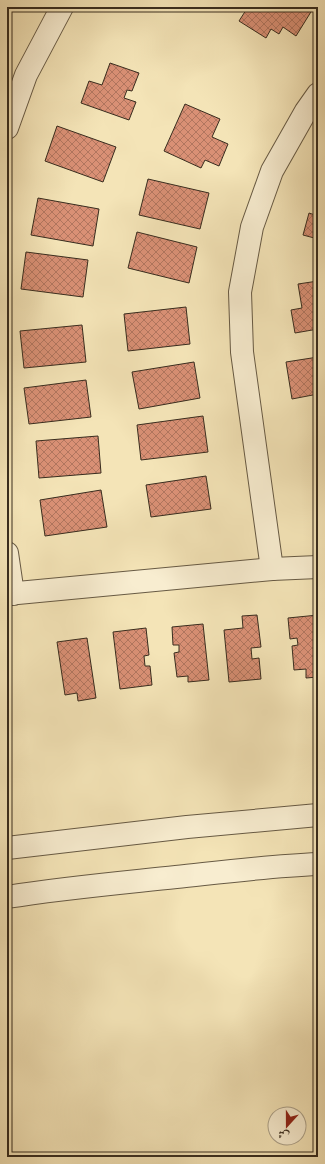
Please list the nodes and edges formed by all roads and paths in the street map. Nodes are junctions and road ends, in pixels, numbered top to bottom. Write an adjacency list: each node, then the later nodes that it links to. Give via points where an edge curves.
1 (62, 7): 3 (street, via 26,75)
2 (318, 94): 6 (street, via 272,171 252,227 240,292 242,352)
3 (7, 128)
4 (7, 553): 7 (street)
5 (318, 567): 6 (street)
6 (272, 569): 7 (street)
7 (10, 594)
8 (318, 815): 9 (street)
9 (7, 848)
10 (318, 864): 11 (street)
11 (7, 897)

